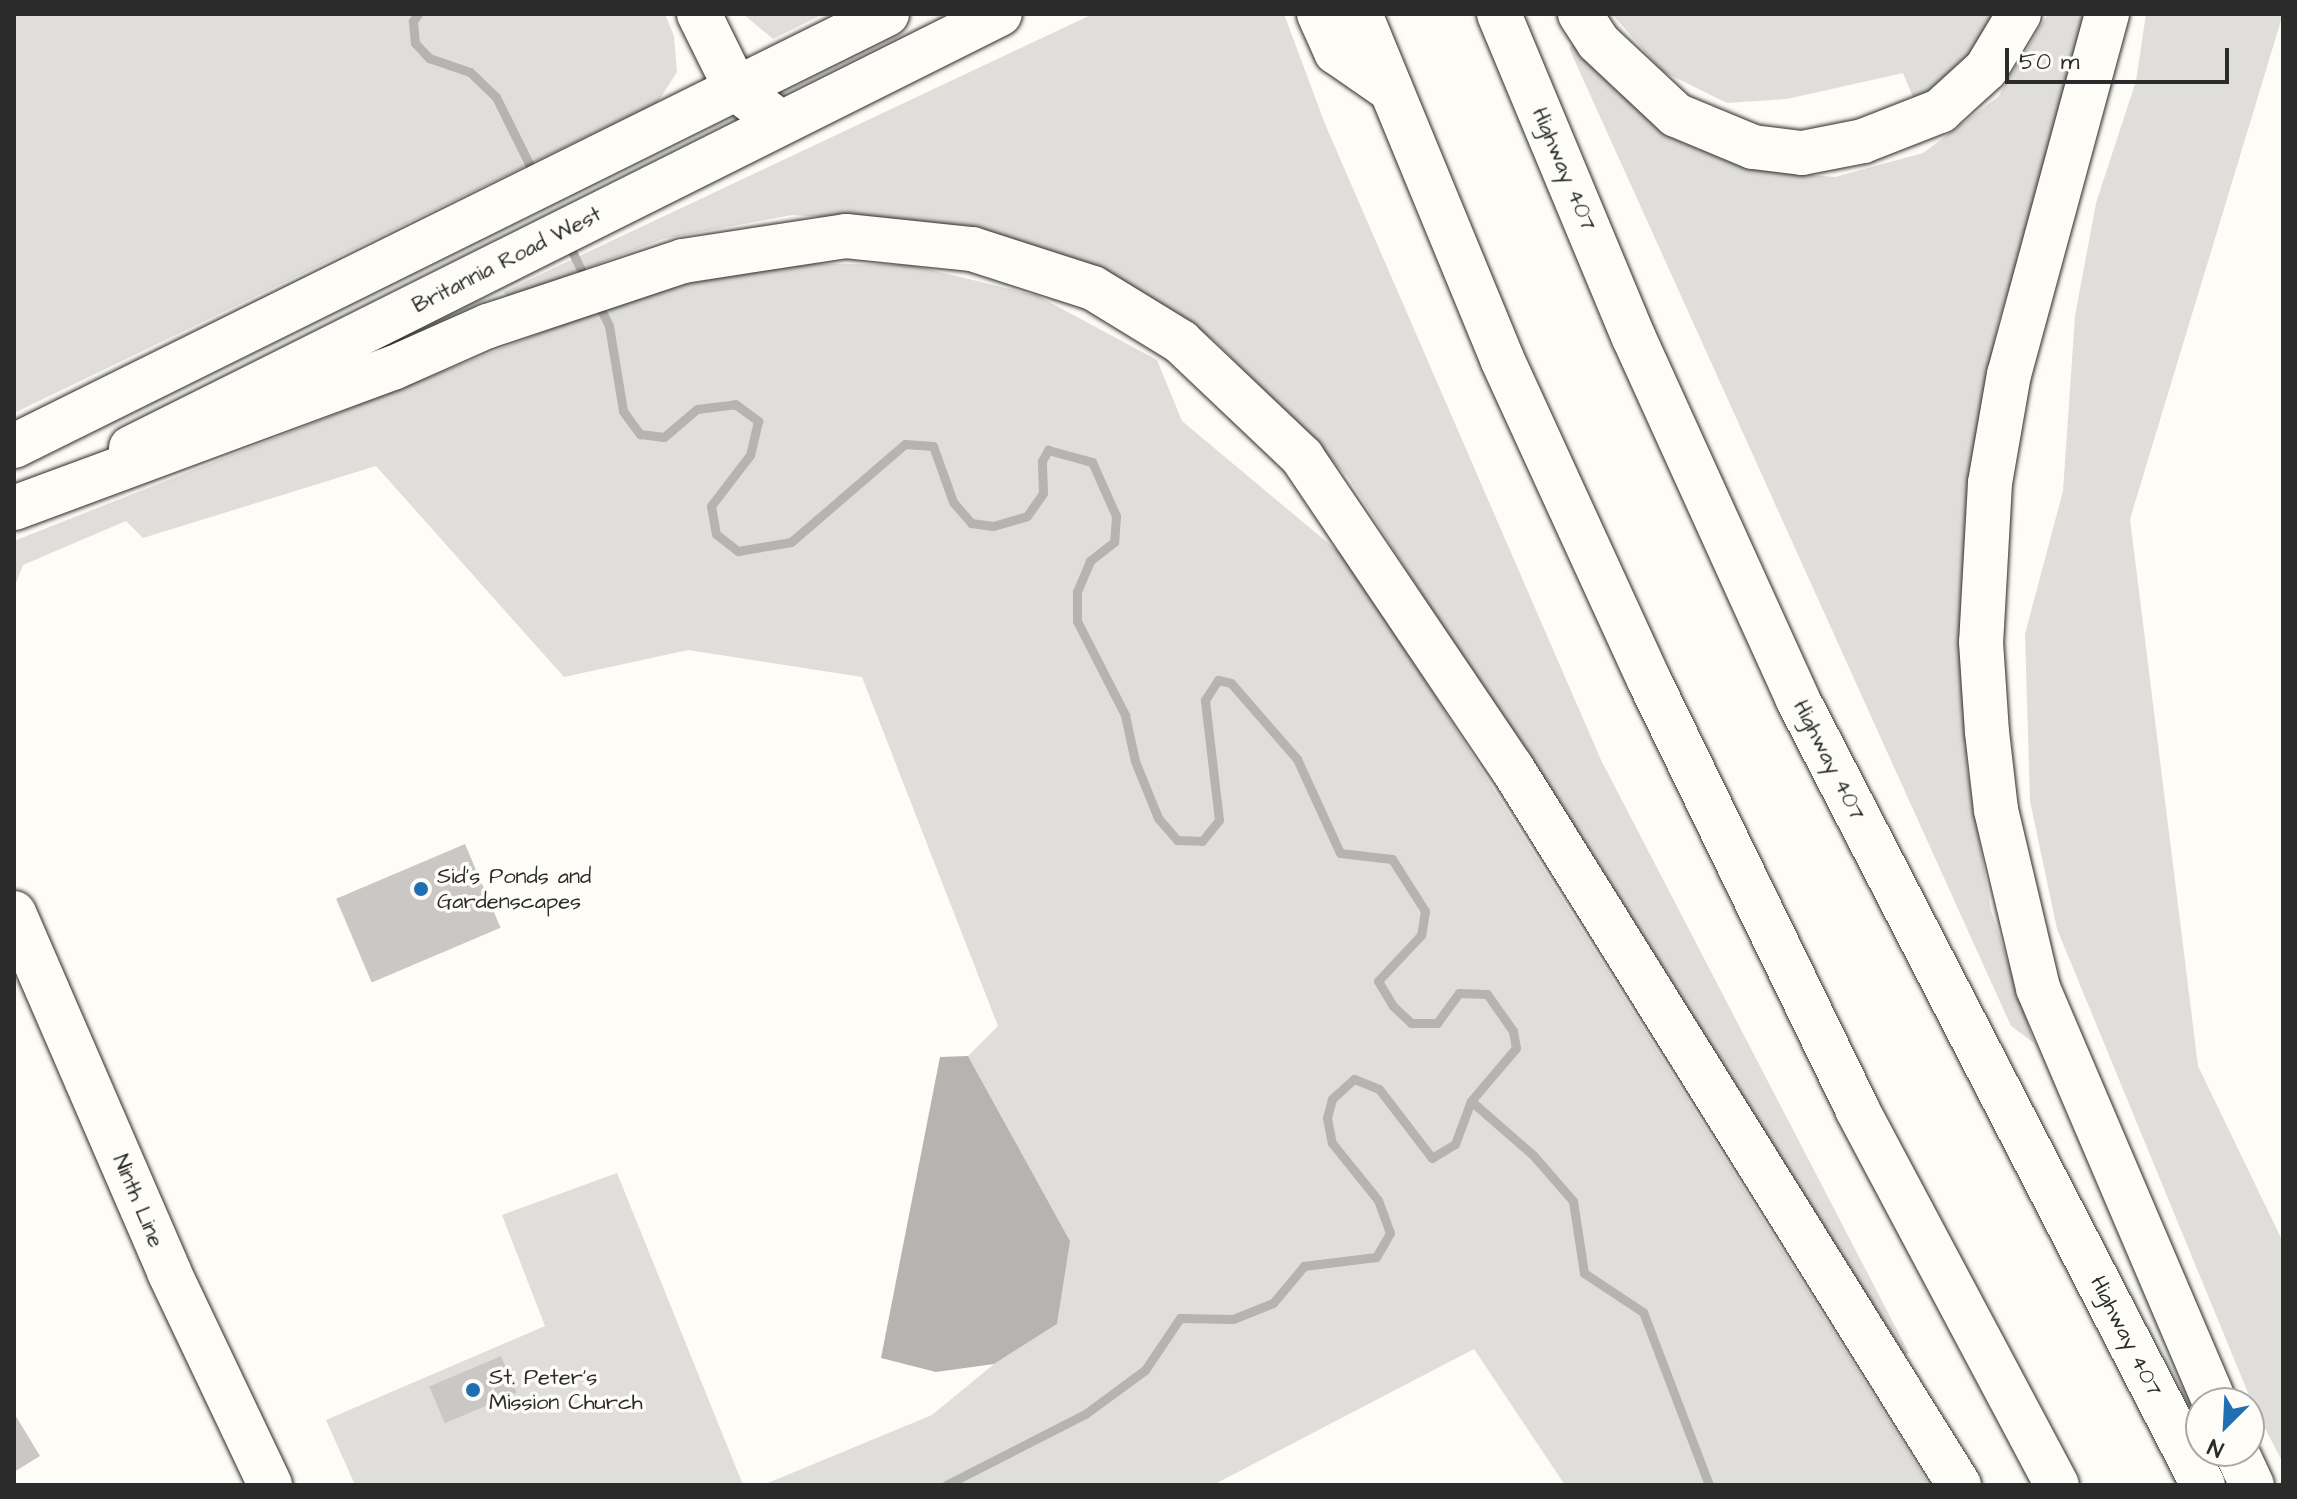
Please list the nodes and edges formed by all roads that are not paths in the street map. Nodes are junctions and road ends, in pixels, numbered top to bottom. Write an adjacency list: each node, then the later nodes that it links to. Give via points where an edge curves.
1 (699, 14): 10 (main road)
2 (887, 14): 10 (main road)
3 (1000, 14): 12 (main road, Britannia Road West)
4 (1319, 14): 11 (main road, via 1336,52)
5 (1360, 14): 11 (main road)
6 (1499, 14): 20 (main road, Highway 407, via 1634,338 1797,698)
7 (1580, 14): 8 (main road, via 1598,42 1676,115 1753,147 1802,153 1863,141 1940,111 1986,69)
8 (2019, 14)
9 (2107, 14): 16 (main road, via 2006,390 1984,555 1981,642 1986,717 1996,810 2038,988)
10 (736, 89): 12 (main road); 13 (main road)
11 (1391, 90): 19 (main road, via 1502,359 1649,680 1857,1109)
12 (781, 123): 14 (main road, Britannia Road West)
13 (14, 446)
14 (14, 507): 18 (main road, via 393,368 488,326 683,261 846,236 972,249 1093,288 1181,342 1302,457 1512,768)
15 (14, 913): 17 (main road, Ninth Line, via 169,1272)
16 (2208, 1387)
17 (270, 1485)
18 (1959, 1485)
19 (2057, 1485)
20 (2203, 1485)

